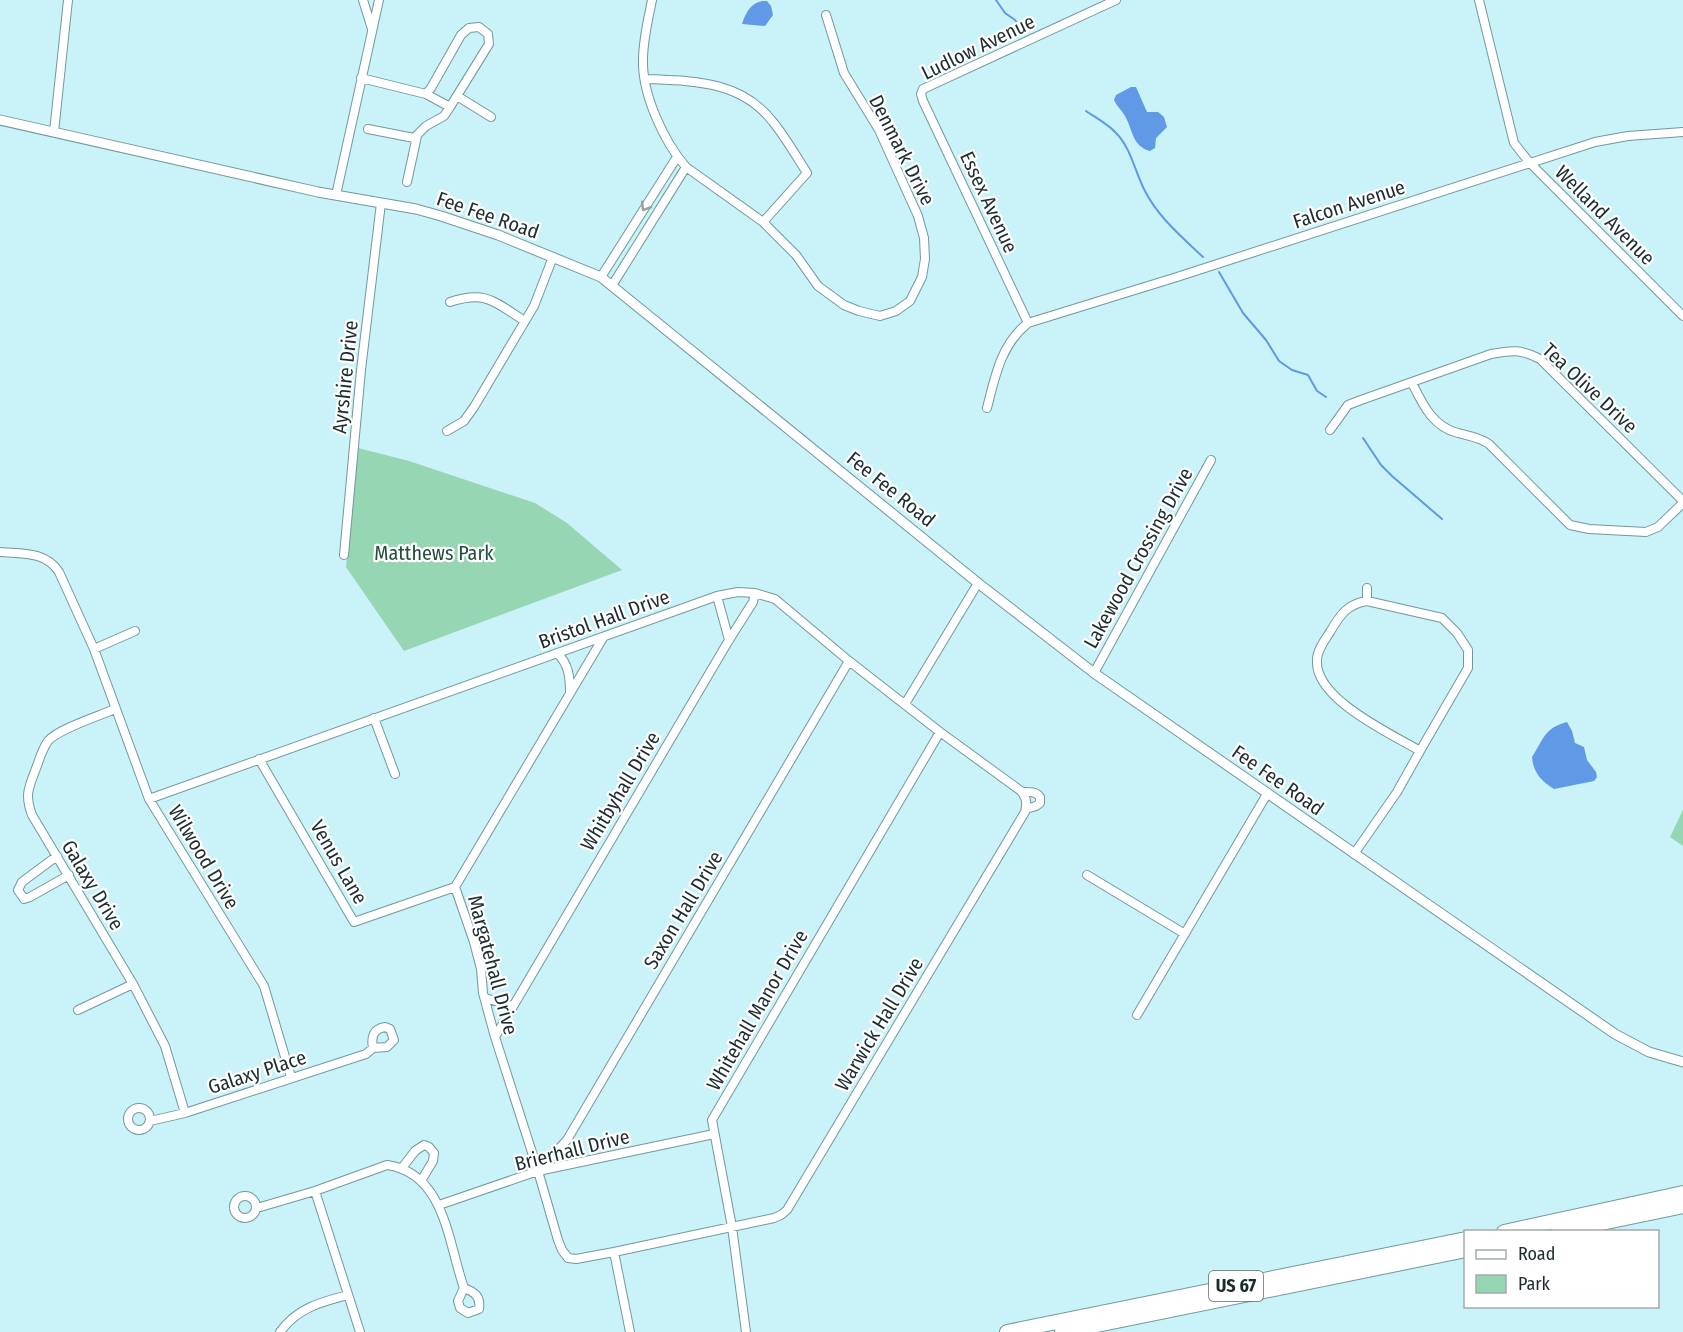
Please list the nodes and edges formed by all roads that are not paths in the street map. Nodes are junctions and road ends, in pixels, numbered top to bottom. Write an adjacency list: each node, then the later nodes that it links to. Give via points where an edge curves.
1 (68, 0): 18 (street)
2 (363, 0): 8 (street)
3 (379, 0): 8 (street)
4 (652, 0): 10 (street, via 642,61)
5 (1116, 0): 12 (street, Ludlow Avenue, via 923,89)
6 (1479, 0): 22 (street, Welland Avenue, via 1514,143)
7 (826, 15): 27 (street, Denmark Drive, via 844,73 879,129 918,216 924,238 922,277 910,301 896,311 880,316 859,311 818,286 796,255)
8 (372, 30): 9 (street)
9 (361, 78): 11 (street); 25 (street)
10 (645, 79): 21 (street, via 650,101); 27 (street, via 712,83 758,106 773,121 807,173)
11 (426, 94): 13 (street, via 461,35 469,28 479,27 488,34 489,44); 14 (street)
12 (921, 94): 34 (street, Essex Avenue)
13 (457, 96): 14 (street); 15 (street)
14 (450, 107): 20 (street)
15 (491, 117)
16 (0, 120): 18 (street, Fee Fee Road)
17 (368, 129): 20 (street)
18 (54, 132): 25 (street, Fee Fee Road)
19 (1683, 132): 22 (street, Falcon Avenue, via 1611,138)
20 (417, 136): 24 (street)
21 (677, 157): 23 (street); 29 (street, one-way to 29)
22 (1529, 162): 32 (street, Welland Avenue); 34 (street, Falcon Avenue)
23 (686, 167): 27 (street); 30 (street)
24 (407, 182)
25 (336, 195): 26 (street, Fee Fee Road)
26 (381, 203): 28 (street, Fee Fee Road, via 461,222); 42 (street, Ayrshire Drive)
27 (763, 222)
28 (553, 257): 29 (street, Fee Fee Road); 33 (street)
29 (601, 277): 30 (street, Fee Fee Road)
30 (613, 284): 43 (street, Fee Fee Road)
31 (450, 302): 33 (street, via 483,297)
32 (1683, 316)
33 (525, 321): 38 (street, via 468,416)
34 (1028, 323): 36 (street, via 1018,330 1002,355)
35 (1412, 383): 37 (street, Tea Olive Drive, via 1348,405); 40 (street, Tea Olive Drive, via 1491,354 1526,352 1540,359); 40 (street, via 1437,423 1445,429 1482,438 1570,525 1646,532 1658,527)
36 (987, 408)
37 (1330, 430)
38 (447, 431)
39 (1211, 460): 54 (street, Lakewood Crossing Drive)
40 (1683, 502)
41 (0, 552): 51 (street, Wilwood Drive, via 44,557 56,567)
42 (344, 555)
43 (978, 583): 54 (street, Fee Fee Road); 56 (street)
44 (1367, 588): 47 (street)
45 (755, 593): 46 (street, Bristol Hall Drive); 50 (street, Whitbyhall Drive); 53 (street, Bristol Hall Drive, via 775,599)
46 (717, 596): 49 (street, Bristol Hall Drive); 50 (street)
47 (1367, 601): 60 (street, via 1344,610 1320,649 1318,673 1330,691 1352,710); 60 (street, via 1442,618 1468,650 1468,668)
48 (135, 632): 51 (street)
49 (603, 638): 52 (street, Bristol Hall Drive); 55 (street, Margatehall Drive)
50 (729, 640): 75 (street, Whitbyhall Drive)
51 (94, 649): 57 (street, Wilwood Drive)
52 (557, 653): 55 (street, via 568,671); 58 (street, Bristol Hall Drive)
53 (849, 661): 56 (street, Bristol Hall Drive); 86 (street, Saxon Hall Drive, via 578,1122)
54 (1094, 673): 64 (street, Fee Fee Road)
55 (570, 694): 71 (street, Margatehall Drive)
56 (905, 704): 59 (street, Bristol Hall Drive)
57 (115, 709): 65 (street, Wilwood Drive); 68 (street, Galaxy Drive, via 58,733 42,751 27,800)
58 (374, 718): 61 (street, Bristol Hall Drive); 62 (street)
59 (940, 732): 63 (street, Bristol Hall Drive); 84 (street, Whitehall Manor Drive, via 716,1112 712,1120)
60 (1420, 751): 67 (street)
61 (259, 759): 65 (street, Bristol Hall Drive); 71 (street, Venus Lane, via 354,922)
62 (395, 774)
63 (1022, 792): 66 (street, Bristol Hall Drive); 66 (street, Bristol Hall Drive, via 1040,797 1036,806)
64 (1267, 794): 67 (street, Fee Fee Road); 72 (street)
65 (149, 799): 81 (street, Wilwood Drive, via 264,986)
66 (1026, 806): 93 (street, Warwick Hall Drive, via 787,1210 774,1218)
67 (1354, 854): 80 (street, Fee Fee Road, via 1615,1035 1649,1052)
68 (57, 856): 69 (street, Galaxy Drive); 69 (street, via 22,882 18,890 21,895 24,899 30,897)
69 (69, 875): 73 (street, Galaxy Drive)
70 (1087, 875): 72 (street)
71 (454, 887): 74 (street, Margatehall Drive, via 474,942)
72 (1185, 934): 77 (street)
73 (133, 984): 76 (street); 82 (street, Galaxy Drive, via 165,1046)
74 (485, 998): 75 (street); 78 (street, Margatehall Drive)
75 (512, 1006): 78 (street, Whitbyhall Drive)
76 (78, 1010)
77 (1137, 1015)
78 (495, 1037): 86 (street, Margatehall Drive)
79 (373, 1048): 81 (street, Galaxy Place, via 366,1054)
80 (1683, 1062)
81 (291, 1077): 82 (street, Galaxy Place)
82 (185, 1113): 83 (street, Galaxy Place)
83 (150, 1121)
84 (714, 1134): 86 (street, Brierhall Drive); 93 (street, Whitehall Manor Drive)
85 (402, 1168): 87 (street); 87 (street, via 415,1150 424,1145 429,1147 434,1153 433,1161); 88 (street, via 387,1165)
86 (538, 1171): 90 (street, Brierhall Drive); 99 (street, Margatehall Drive, via 558,1240)
87 (421, 1181): 90 (street)
88 (315, 1191): 92 (street); 101 (street)
89 (1683, 1193): 94 (highway)
90 (439, 1205): 100 (street)
91 (1683, 1206): 95 (highway)
92 (256, 1208)
93 (732, 1227): 98 (street, Warwick Hall Drive); 105 (street, Whitehall Manor Drive)
94 (1513, 1230)
95 (1568, 1230)
96 (1464, 1239): 106 (highway, US 67)
97 (1464, 1250): 107 (highway, US 67)
98 (614, 1252): 99 (street, Warwick Hall Drive); 104 (street)
99 (568, 1257)
100 (464, 1288)
101 (348, 1295): 102 (street, via 296,1314); 103 (street)
102 (280, 1332)
103 (360, 1332)
104 (630, 1332)
105 (746, 1332)
106 (1007, 1332)
107 (1062, 1332)

